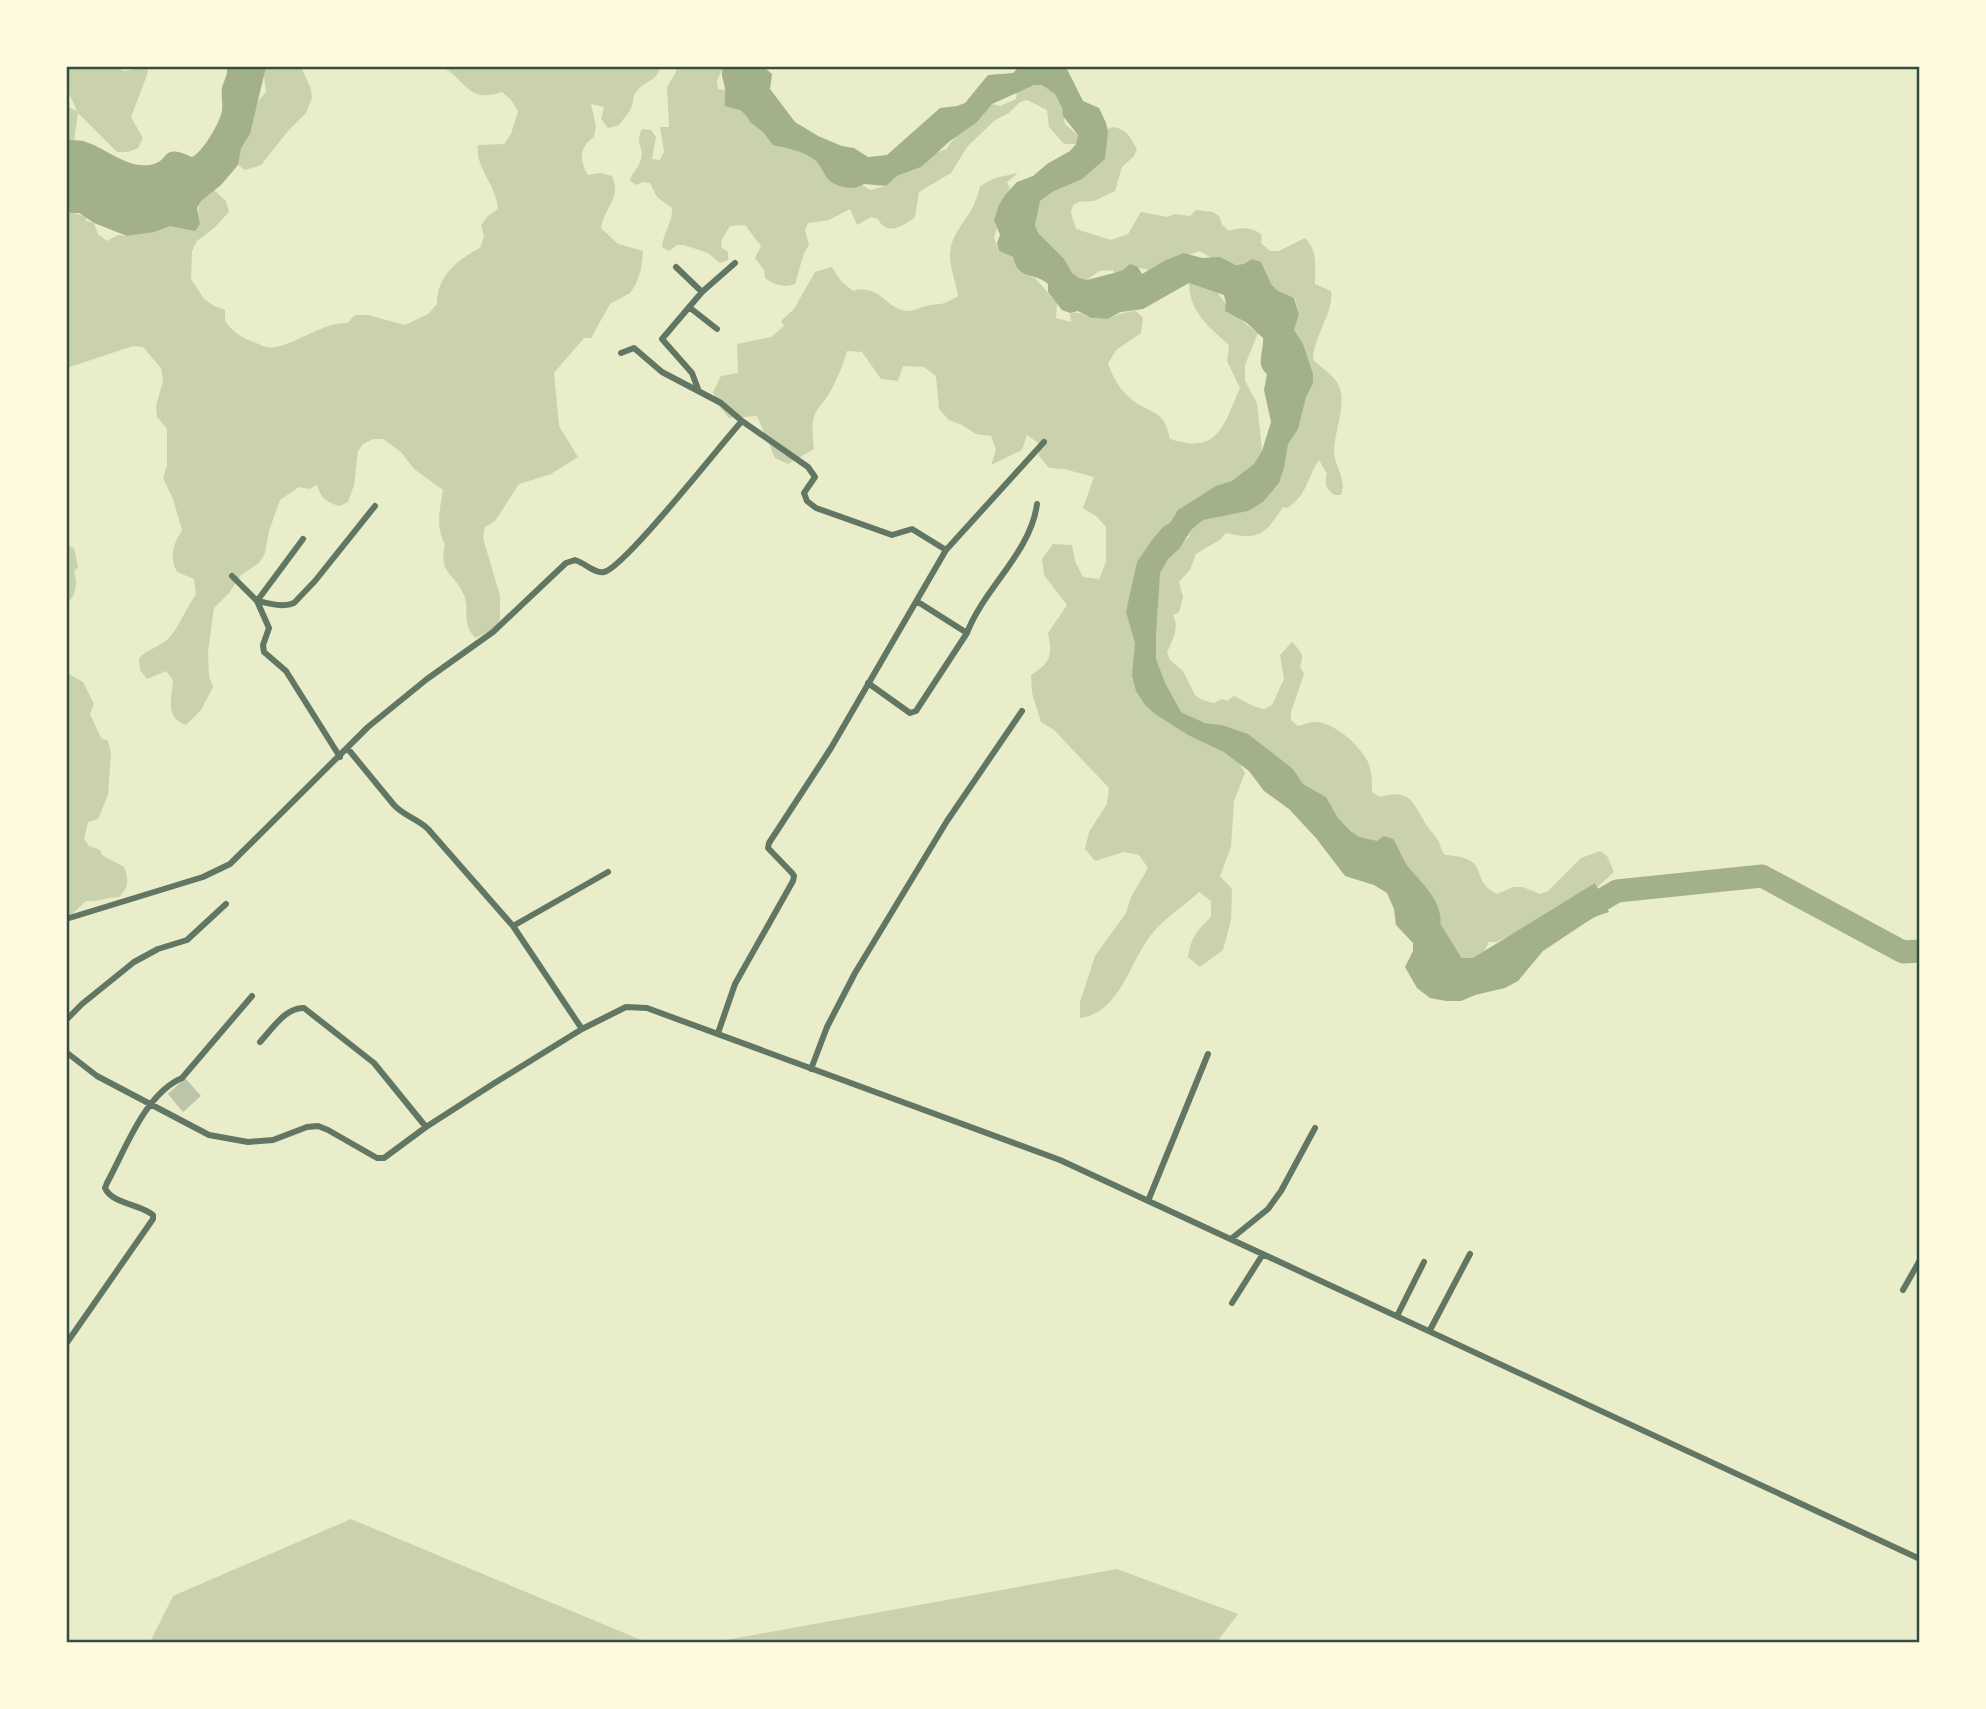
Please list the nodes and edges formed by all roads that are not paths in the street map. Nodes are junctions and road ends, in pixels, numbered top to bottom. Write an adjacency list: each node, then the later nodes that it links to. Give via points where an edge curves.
1 (735, 263): 3 (street)
2 (676, 267): 3 (street)
3 (702, 292): 4 (street)
4 (689, 307): 5 (street); 7 (street, via 662,339 692,373)
5 (717, 329)
6 (621, 353): 7 (street, via 634,348 662,372)
7 (698, 389): 8 (street)
8 (742, 421): 13 (street, via 808,467 815,477 804,493 816,508 892,536 912,529); 20 (street, via 616,566 599,572 575,560 566,563 493,632 417,687)
9 (1044, 442): 13 (street)
10 (1037, 504): 17 (street, via 1016,555 981,601)
11 (375, 506): 15 (street, via 294,603)
12 (303, 539): 15 (street)
13 (946, 550): 16 (street)
14 (232, 576): 15 (street)
15 (257, 601): 21 (street, via 269,628 264,652 286,671)
16 (918, 602): 17 (street); 18 (street)
17 (967, 633): 18 (street, via 915,711 910,713)
18 (868, 683): 29 (street, via 769,843 770,853 792,873 793,881 735,984)
19 (1022, 711): 33 (street, via 947,821 855,973)
20 (348, 749): 21 (street); 25 (street, via 394,805 420,821)
21 (340, 757): 24 (street, via 219,871)
22 (608, 872): 25 (street)
23 (226, 904): 27 (street, via 187,940 134,962)
24 (66, 919)
25 (513, 926): 28 (street)
26 (252, 996): 34 (street, via 183,1076)
27 (66, 1020)
28 (582, 1029): 29 (street, via 635,1006); 35 (street)
29 (718, 1033): 33 (street)
30 (260, 1042): 35 (street, via 289,1011 304,1008 374,1063)
31 (66, 1052): 34 (street, via 97,1076)
32 (1208, 1054): 37 (street)
33 (811, 1069): 37 (street, via 1060,1160)
34 (150, 1103): 35 (street, via 225,1139 273,1140 318,1126 377,1158 384,1158); 47 (street, via 105,1188 111,1196 149,1211 153,1219)
35 (426, 1127)
36 (1315, 1128): 38 (street, via 1268,1209)
37 (1148, 1201): 38 (street)
38 (1231, 1239): 39 (street)
39 (1263, 1254): 44 (street); 45 (street)
40 (1470, 1254): 46 (street)
41 (1920, 1260): 43 (street)
42 (1424, 1262): 45 (street)
43 (1903, 1290)
44 (1232, 1303)
45 (1397, 1316): 46 (street)
46 (1430, 1330): 48 (street)
47 (66, 1345)
48 (1920, 1559)

